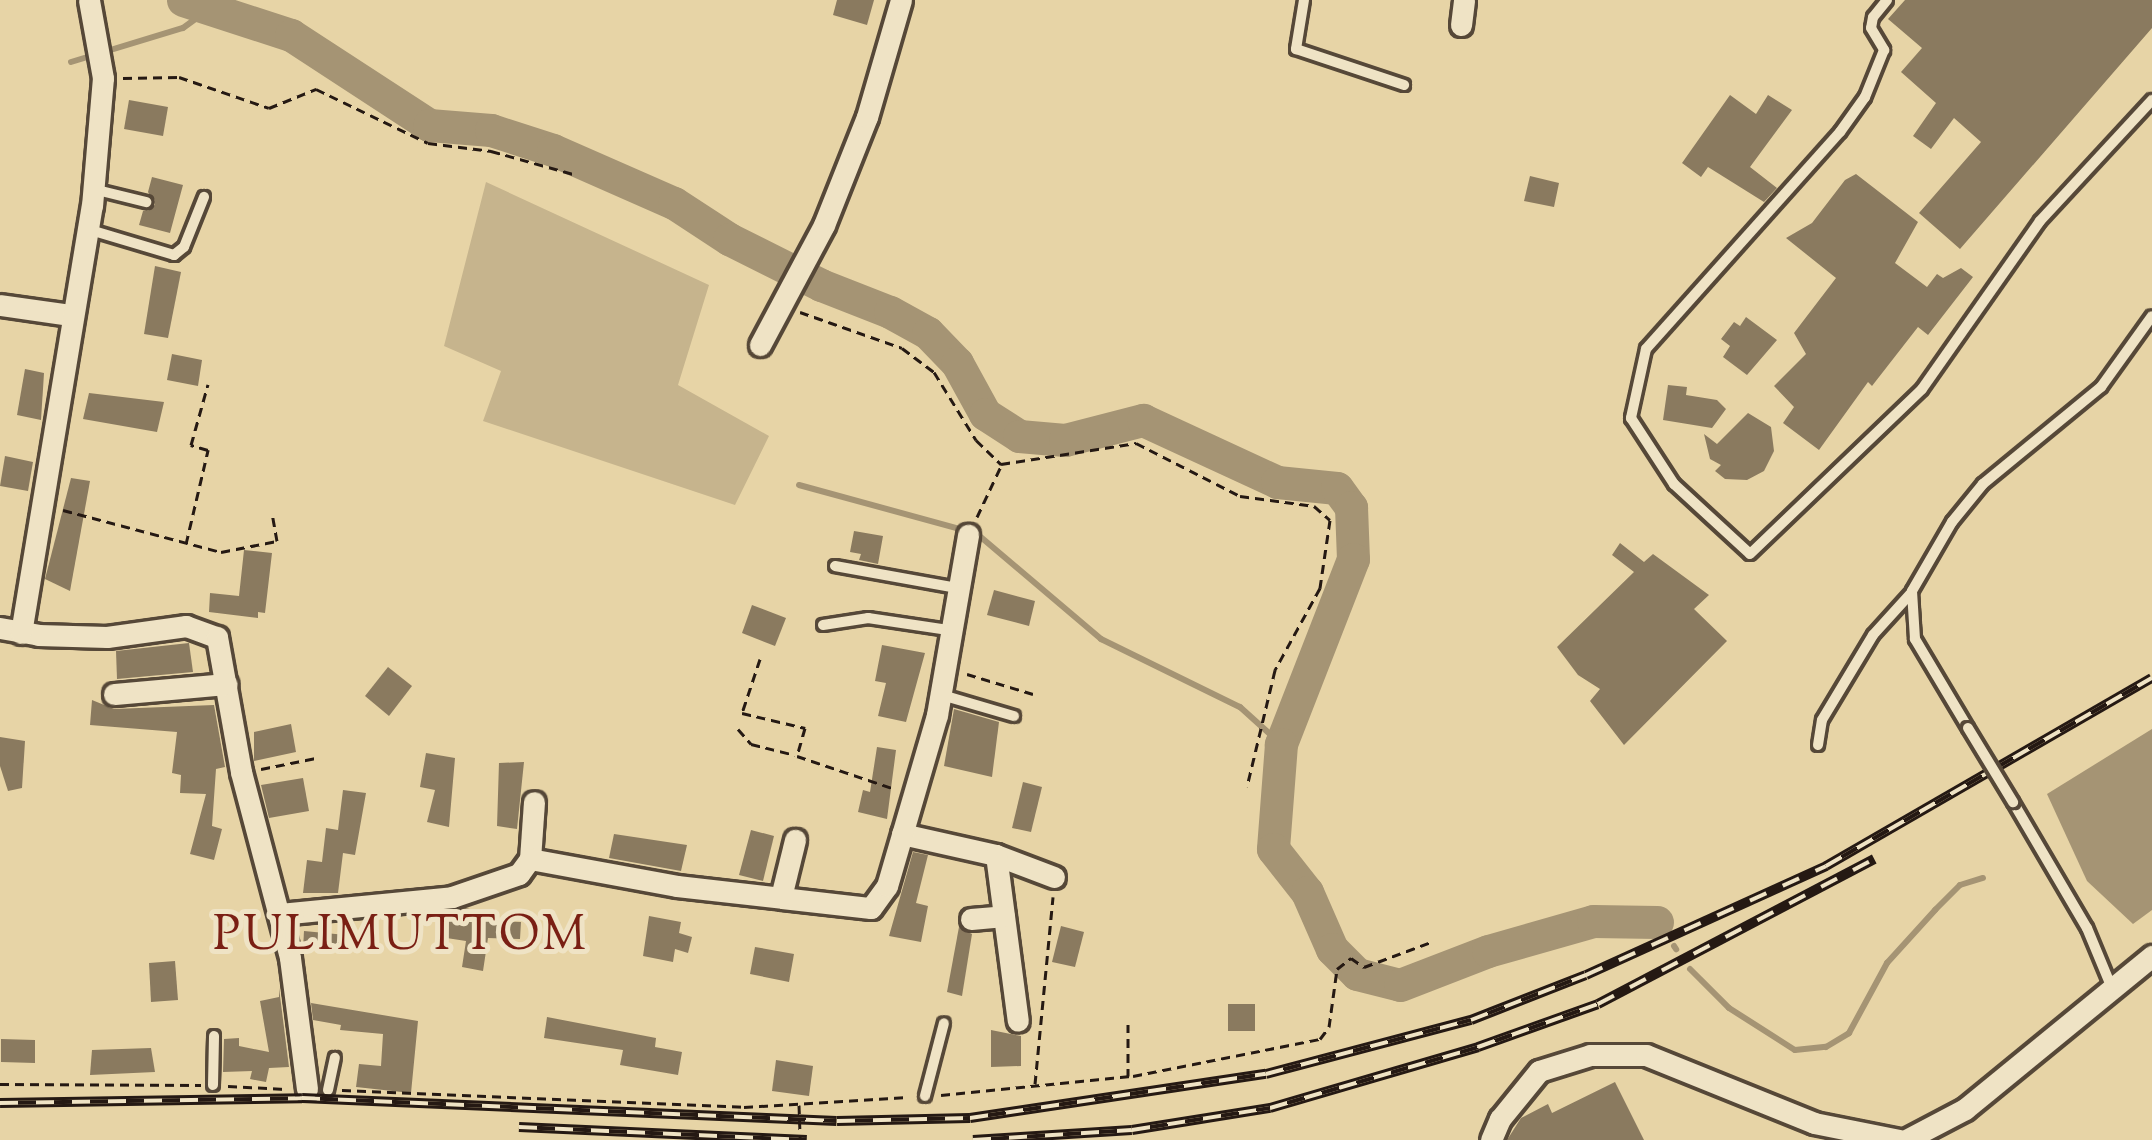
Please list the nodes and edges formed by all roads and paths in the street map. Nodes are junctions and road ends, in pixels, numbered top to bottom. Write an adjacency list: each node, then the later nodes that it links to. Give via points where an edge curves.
1 (89, 0): 7 (street)
2 (901, 0): 15 (street, via 867,117)
3 (1304, 0): 8 (lane, via 1296,49)
4 (1464, 0): 6 (street)
5 (1887, 0): 9 (lane, via 1873,17 1884,50 1865,97 1646,349 1631,418 1674,484 1750,554 1922,389 2040,221)
6 (1461, 25)
7 (103, 78): 10 (path, via 179,77 268,108 316,89 428,142); 11 (street)
8 (1404, 85)
9 (2152, 100)
10 (577, 175)
11 (94, 189): 13 (lane); 14 (street)
12 (204, 197): 14 (lane, via 184,247 173,254)
13 (146, 202)
14 (87, 229): 17 (street)
15 (786, 297): 19 (street); 21 (path, via 902,348 934,372 976,440)
16 (0, 305): 17 (street)
17 (70, 315): 22 (street)
18 (2152, 316): 28 (lane, via 2102,387 1983,484)
19 (760, 345)
20 (208, 384): 25 (path, via 190,445 208,449)
21 (1001, 464): 24 (path); 44 (path, via 1136,443 1240,496 1314,506 1330,520 1320,588 1275,670)
22 (44, 505): 25 (path); 31 (street)
23 (272, 513): 25 (path, via 277,542 221,552)
24 (968, 535): 27 (street)
25 (185, 544)
26 (835, 566): 27 (lane)
27 (957, 588): 30 (street)
28 (1912, 591): 40 (lane, via 1873,635 1822,720); 58 (lane, bridge, via 1915,639 2087,928)
29 (823, 626): 30 (lane, via 868,618)
30 (948, 629): 33 (street)
31 (10, 630): 34 (street, via 107,637 203,628 217,637)
32 (760, 659): 41 (path, via 742,713 805,728)
33 (943, 666): 36 (street); 37 (path)
34 (227, 684): 35 (street); 43 (street)
35 (114, 694)
36 (939, 694): 38 (lane); 45 (street)
37 (1033, 694)
38 (1014, 716)
39 (738, 729): 41 (path, via 751,744)
40 (1818, 745)
41 (796, 756): 45 (path)
42 (316, 758): 43 (path)
43 (241, 772): 53 (street)
44 (1247, 787)
45 (914, 795): 47 (street)
46 (534, 802): 50 (street)
47 (902, 834): 49 (street); 52 (street, via 872,908)
48 (795, 840): 52 (street)
49 (996, 855): 51 (street); 54 (street)
50 (530, 859): 52 (street); 53 (street, via 519,874 452,897)
51 (1054, 877): 67 (path)
52 (781, 898)
53 (280, 914): 68 (street)
54 (1004, 916): 55 (street); 59 (street)
55 (971, 919)
56 (1431, 942): 64 (path, via 1364,967 1351,958 1337,969 1329,1028 1320,1039)
57 (2152, 956): 58 (street)
58 (2111, 986): 73 (street, via 1965,1109)
59 (1018, 1022)
60 (944, 1023): 69 (lane)
61 (1128, 1024): 64 (path)
62 (214, 1036): 66 (lane)
63 (334, 1058): 68 (lane)
64 (1128, 1076): 67 (path)
65 (0, 1084): 66 (path)
66 (214, 1085): 68 (path)
67 (1035, 1086): 69 (path)
68 (317, 1090): 70 (path)
69 (925, 1096): 70 (path)
70 (799, 1103): 71 (path)
71 (800, 1140)
72 (1491, 1140): 73 (street, via 1539,1071 1589,1055 1627,1054 1646,1054 1814,1123)
73 (1902, 1140)

